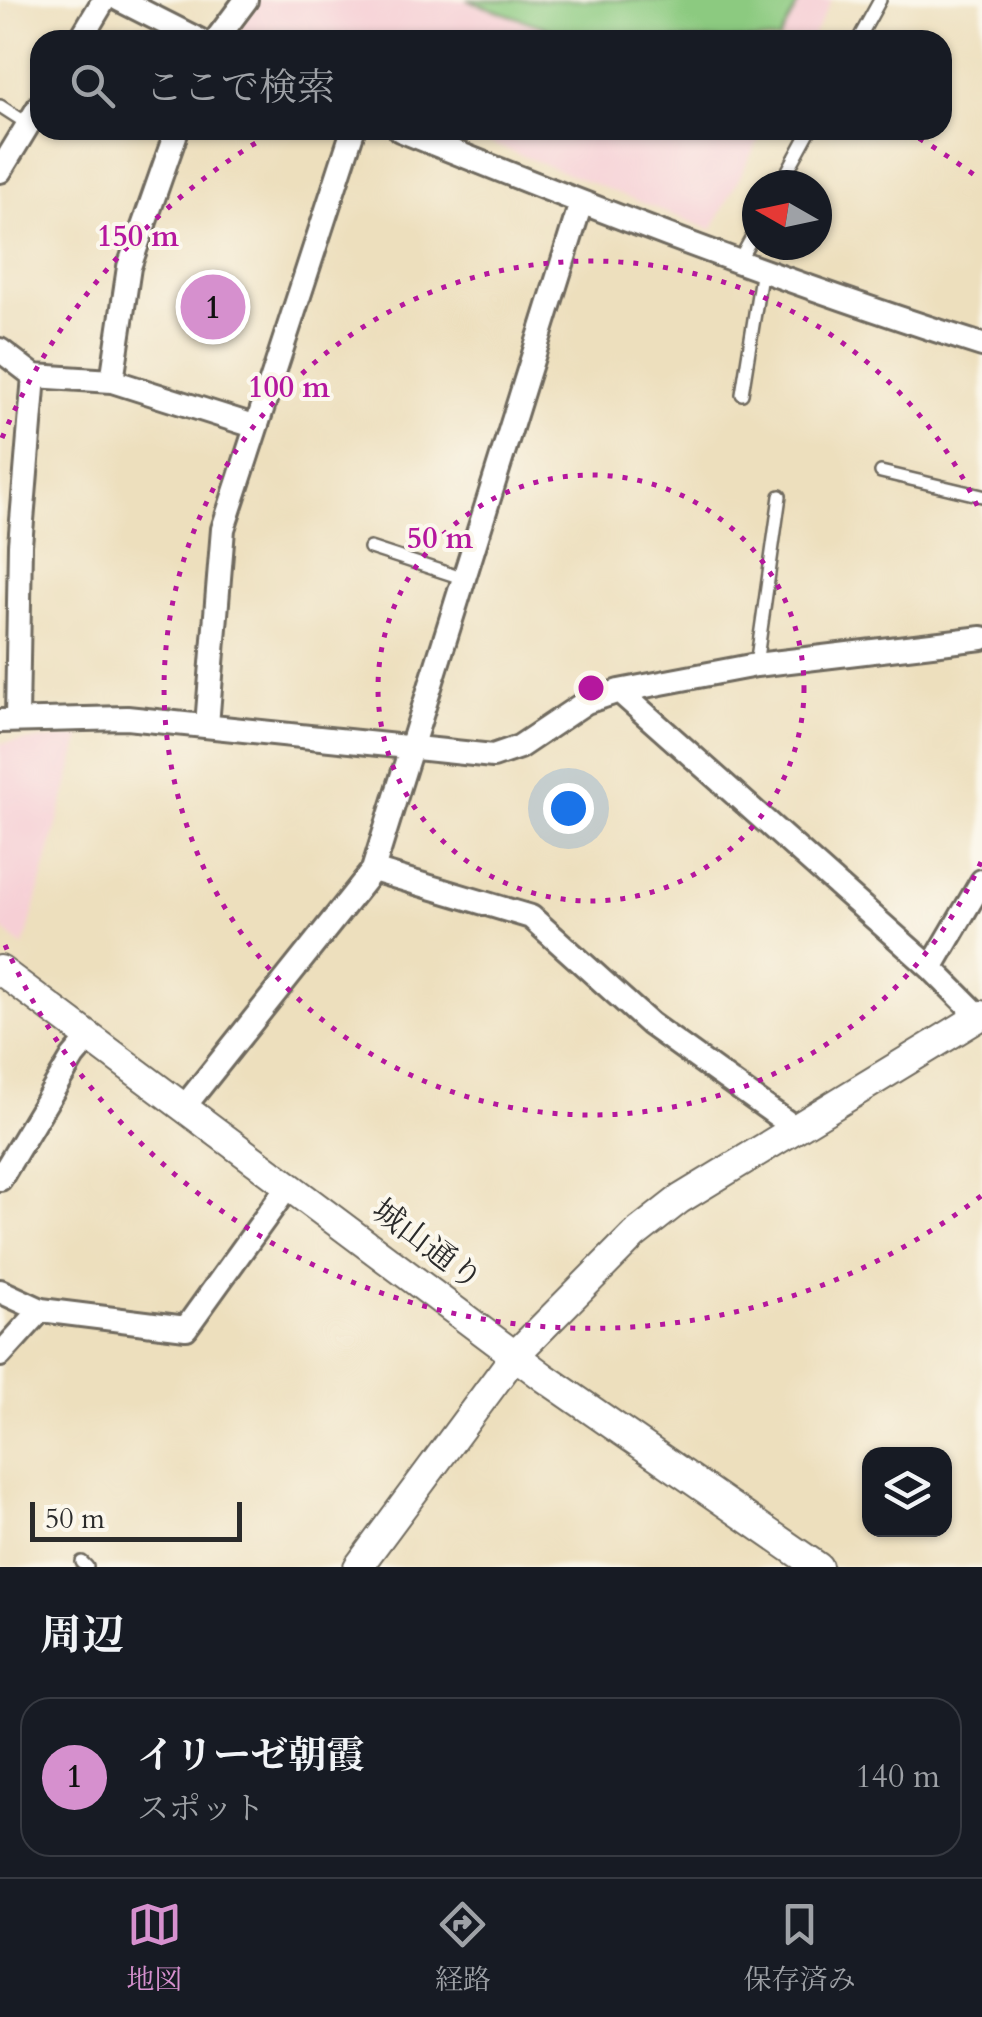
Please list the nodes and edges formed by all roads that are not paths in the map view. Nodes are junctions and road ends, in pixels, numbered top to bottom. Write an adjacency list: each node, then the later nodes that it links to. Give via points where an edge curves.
1 (104, 0): 5 (street)
2 (120, 0): 6 (street)
3 (246, 0): 7 (street)
4 (880, 0): 8 (lane)
5 (86, 30)
6 (179, 30)
7 (224, 30)
8 (864, 30)
9 (0, 106): 10 (lane)
10 (30, 113)
11 (30, 121): 17 (street)
12 (174, 140): 25 (street, via 129,267)
13 (350, 140): 27 (street)
14 (425, 140): 18 (street)
15 (805, 140): 16 (lane)
16 (788, 170)
17 (0, 171)
18 (580, 202): 20 (street); 32 (street)
19 (742, 255): 20 (lane)
20 (739, 260): 21 (street)
21 (762, 269): 22 (street); 26 (lane)
22 (982, 345)
23 (0, 350): 24 (street)
24 (34, 376): 25 (street); 36 (street)
25 (112, 381): 27 (street)
26 (742, 394)
27 (254, 426): 37 (street, via 223,528)
28 (881, 472): 30 (lane)
29 (780, 496): 34 (lane)
30 (982, 496)
31 (370, 548): 32 (lane)
32 (465, 579): 38 (street)
33 (982, 638): 34 (street)
34 (756, 664): 35 (street)
35 (619, 691): 38 (street, via 586,702 519,747 493,756); 41 (street)
36 (9, 719): 37 (street)
37 (207, 725): 38 (street)
38 (413, 747): 39 (street)
39 (373, 870): 45 (street); 46 (street, via 531,917 650,1024)
40 (982, 881): 41 (street)
41 (932, 968): 43 (street)
42 (0, 970): 44 (street, 城山通り)
43 (981, 1015): 46 (street)
44 (90, 1037): 45 (street, 城山通り); 47 (street)
45 (184, 1106): 48 (street, 城山通り)
46 (796, 1128): 52 (street, via 634,1235)
47 (0, 1179)
48 (289, 1185): 50 (street, via 186,1328); 52 (street, 城山通り)
49 (0, 1291): 50 (street)
50 (42, 1310): 51 (street)
51 (0, 1355)
52 (515, 1355): 53 (street); 54 (street, 城山通り)
53 (358, 1567)
54 (818, 1567)

